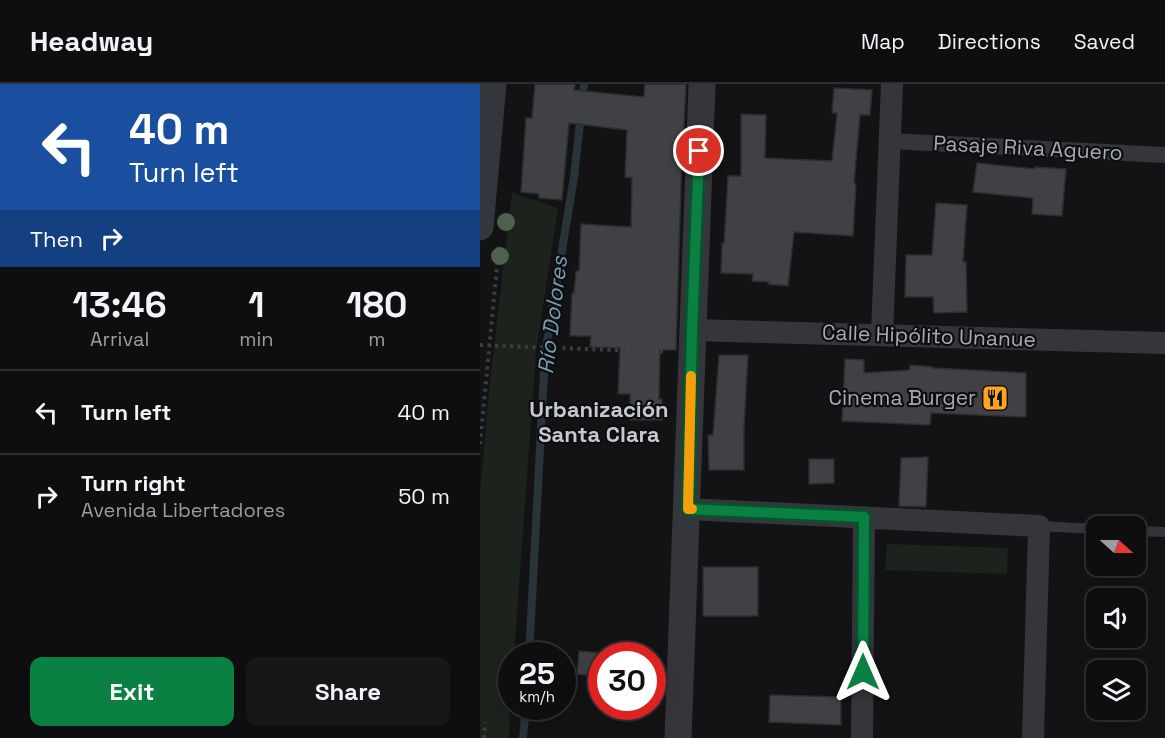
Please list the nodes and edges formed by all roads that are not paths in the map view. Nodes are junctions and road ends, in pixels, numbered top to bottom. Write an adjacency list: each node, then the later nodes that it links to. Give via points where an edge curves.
1 (493, 84): 5 (street)
2 (702, 84): 9 (street)
3 (892, 84): 4 (street)
4 (890, 141): 6 (street, Pasaje Riva Aguero); 8 (street)
5 (484, 142): 7 (street)
6 (1165, 155)
7 (480, 227)
8 (882, 334): 9 (street, Calle Hipólito Unanue); 10 (street, Calle Hipólito Unanue)
9 (692, 341): 11 (street)
10 (1165, 343)
11 (688, 509): 12 (street); 17 (street)
12 (864, 517): 13 (street); 18 (street)
13 (1039, 526): 14 (lane); 19 (street)
14 (1086, 528)
15 (1146, 531): 16 (lane)
16 (1165, 532)
17 (678, 738)
18 (862, 738)
19 (1033, 738)

